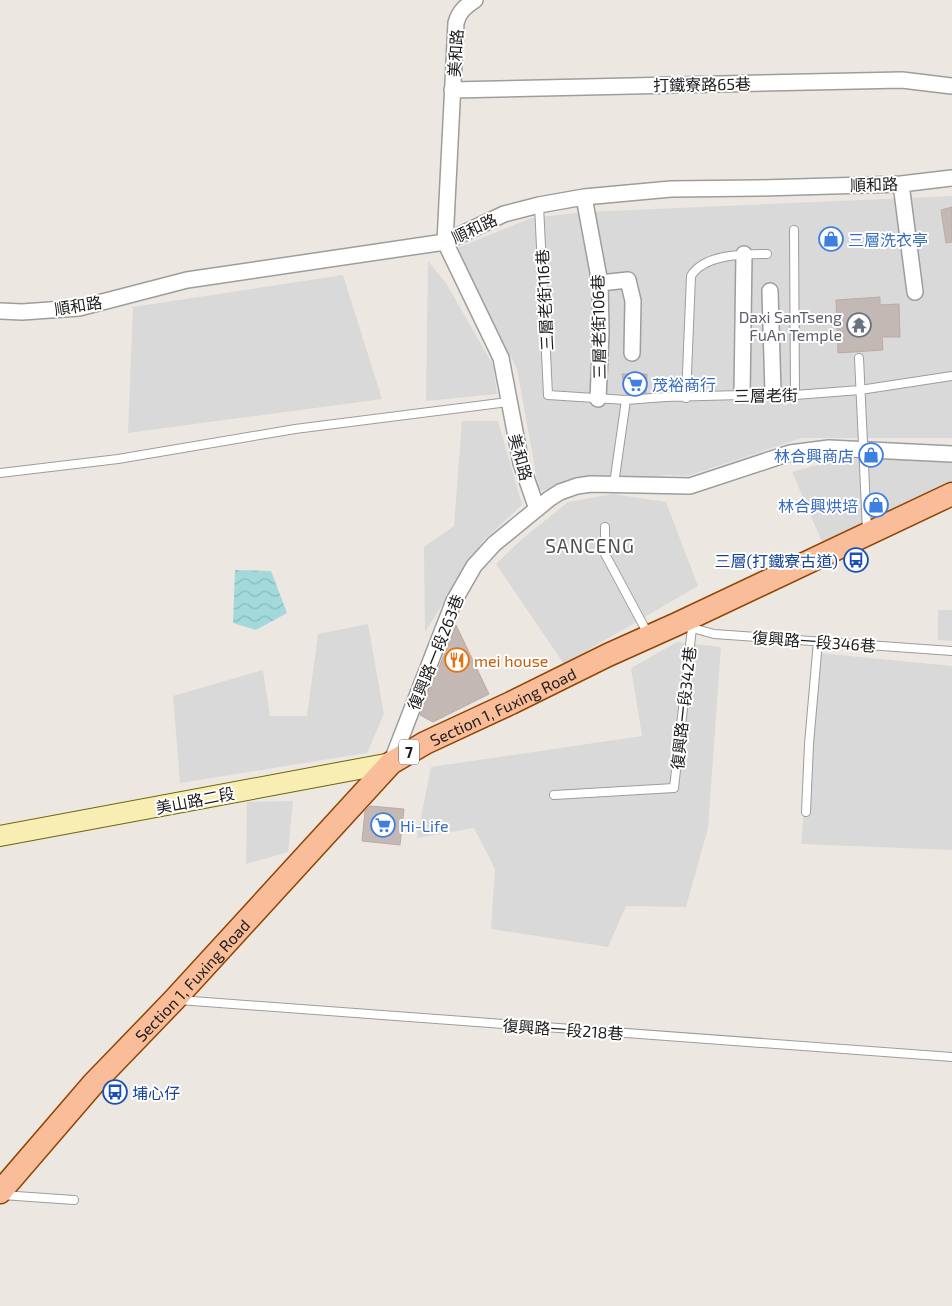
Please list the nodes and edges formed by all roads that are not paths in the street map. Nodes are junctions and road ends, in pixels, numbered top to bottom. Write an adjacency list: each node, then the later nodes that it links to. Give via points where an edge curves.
1 (475, 0): 3 (street, 美和路, via 458,15)
2 (952, 86): 3 (street, 打鐵寮路65巷, via 902,80)
3 (452, 90): 9 (street, 美和路)
4 (952, 178): 5 (street, 順和路)
5 (901, 184): 6 (street, 順和路, via 671,189); 14 (street)
6 (584, 197): 7 (street, 順和路); 12 (street, 三層老街106巷)
7 (539, 205): 9 (street, 順和路, via 504,214); 21 (lane, 三層老街116巷)
8 (794, 230): 23 (lane)
9 (445, 242): 15 (street, 順和路, via 187,280 80,308); 27 (street, 美和路, via 500,358)
10 (744, 254): 11 (lane); 22 (street); 24 (lane, via 708,262 694,270 691,276)
11 (767, 254)
12 (600, 283): 16 (street, via 628,280 633,301); 25 (street, 三層老街106巷)
13 (770, 291): 20 (street)
14 (914, 292)
15 (0, 311)
16 (632, 353)
17 (859, 358): 19 (lane)
18 (952, 376): 19 (lane, 三層老街)
19 (860, 390): 23 (lane, 三層老街); 28 (lane)
20 (773, 393): 22 (lane, 三層老街); 23 (lane, 三層老街)
21 (548, 395): 25 (lane, 三層老街)
22 (742, 395): 24 (lane, 三層老街)
23 (795, 395)
24 (686, 398): 26 (lane, 三層老街)
25 (598, 399): 26 (lane, 三層老街)
26 (626, 400): 31 (lane)
27 (508, 402): 30 (lane, via 295,429 118,459); 33 (street, 美和路, via 521,463)
28 (864, 449): 29 (street, 美和路); 31 (street, 美和路, via 829,448 790,454 690,486); 35 (lane)
29 (952, 454)
30 (0, 473)
31 (614, 484): 33 (street, 美和路, via 577,486 560,492)
32 (952, 494): 35 (main road, Section 1, Fuxing Road / 7)
33 (537, 509): 40 (street, 復興路一段263巷, via 494,544 474,566 454,601)
34 (606, 527): 37 (lane, via 606,554)
35 (868, 534): 36 (main road, Section 1, Fuxing Road / 7)
36 (684, 626): 37 (main road, Section 1, Fuxing Road / 7); 38 (lane, 復興路一段346巷, via 714,634); 41 (lane, 復興路一段342巷, via 674,788)
37 (648, 636): 40 (main road, Section 1, Fuxing Road / 7, via 425,743)
38 (818, 641): 39 (lane, 復興路一段346巷); 42 (lane)
39 (952, 651)
40 (391, 763): 43 (street, 美山路二段); 44 (main road, Section 1, Fuxing Road / 7)
41 (554, 795)
42 (806, 812)
43 (0, 836)
44 (174, 1000): 45 (lane, 復興路一段218巷); 46 (main road, Section 1, Fuxing Road / 7, via 93,1084)
45 (952, 1057)
46 (0, 1193): 47 (lane)
47 (74, 1200)

